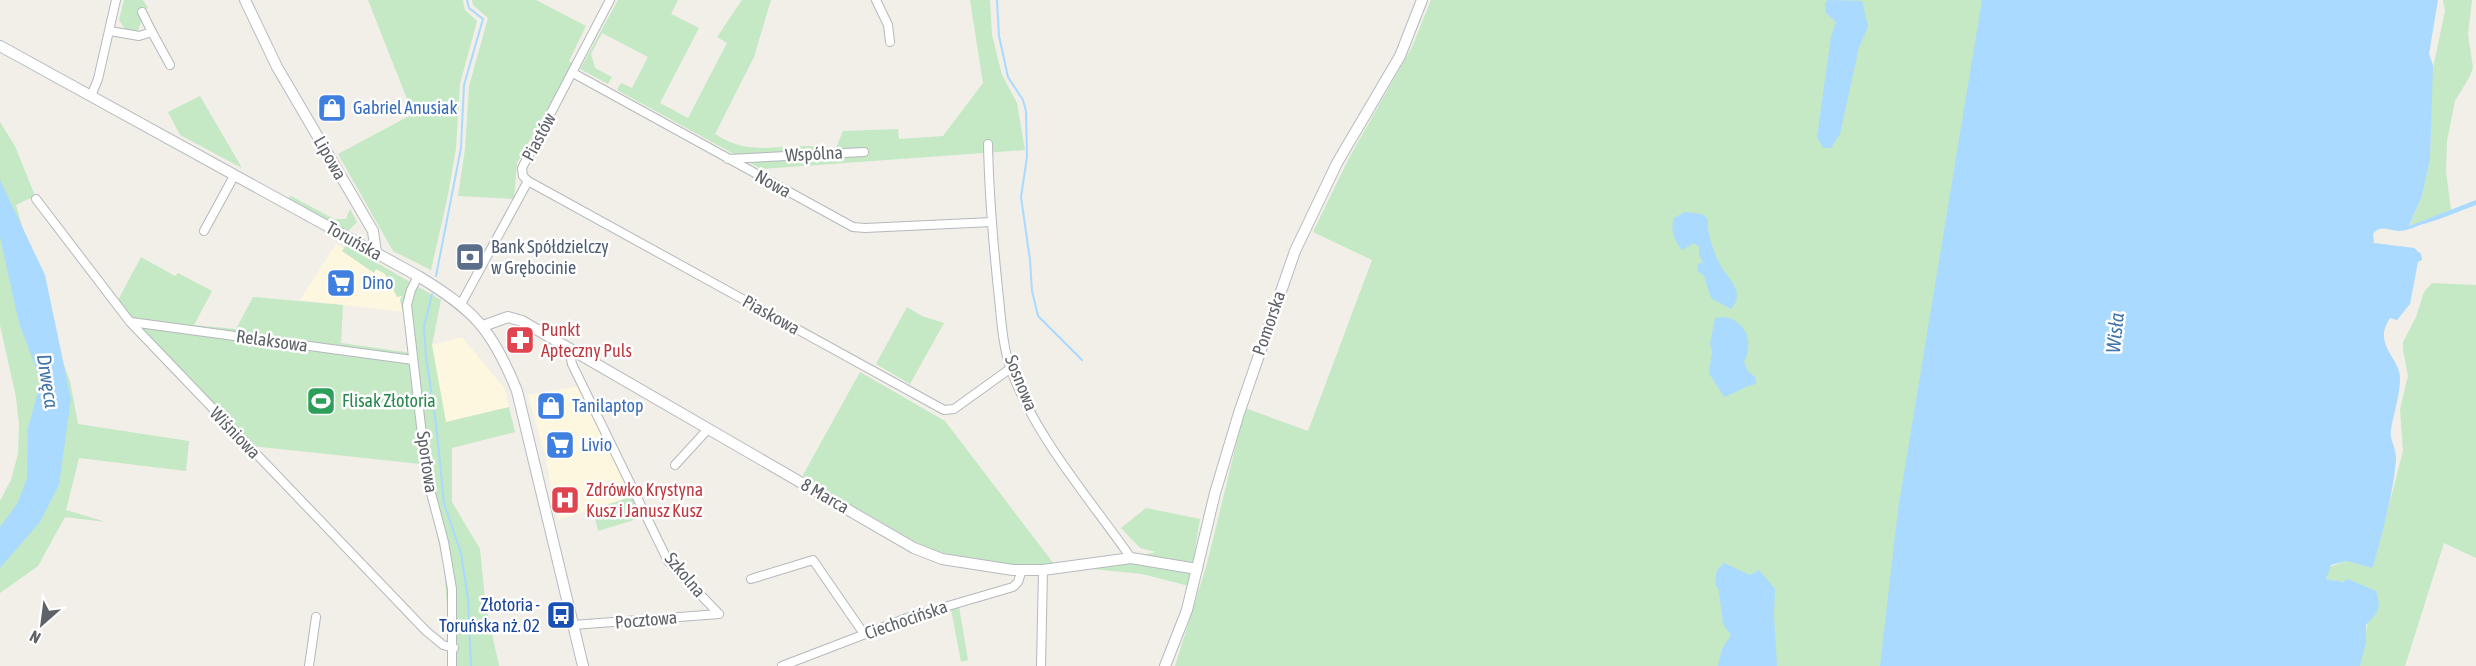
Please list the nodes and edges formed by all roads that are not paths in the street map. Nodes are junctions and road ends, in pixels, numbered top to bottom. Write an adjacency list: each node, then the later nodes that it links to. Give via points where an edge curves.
1 (116, 0): 7 (street)
2 (247, 0): 22 (main road, Lipowa, via 277,67 374,231)
3 (610, 0): 12 (street, Piastów)
4 (876, 0): 9 (street, via 888,25)
5 (1422, 0): 33 (main road, Pomorska, via 1400,56 1332,172 1295,251 1239,413)
6 (142, 12): 8 (street)
7 (110, 31): 8 (street, via 139,36); 13 (street)
8 (152, 32): 11 (street)
9 (890, 42)
10 (0, 46): 13 (main road, Toruńska)
11 (170, 65)
12 (573, 73): 16 (street, Nowa); 18 (street, Piastów, via 522,168)
13 (91, 96): 17 (main road, Toruńska)
14 (988, 144): 20 (street, Sosnowa)
15 (864, 152): 16 (street, Wspólna)
16 (728, 159): 20 (street, Nowa, via 853,227)
17 (234, 176): 21 (street); 22 (main road, Toruńska)
18 (528, 181): 24 (street, Piastów); 29 (street, Piaskowa, via 944,410 954,409)
19 (36, 199): 25 (street, Wiśniowa)
20 (992, 222): 29 (street, Sosnowa)
21 (204, 231)
22 (376, 253): 23 (main road, Toruńska)
23 (418, 276): 24 (main road, Toruńska); 28 (street, Sportowa, via 407,305)
24 (461, 304): 26 (main road, Toruńska)
25 (130, 322): 28 (street, Relaksowa); 41 (street, Wiśniowa, via 426,631 443,645)
26 (483, 326): 27 (main road, 8 Marca, via 512,317); 39 (main road, Toruńska, via 502,355 517,391)
27 (569, 348): 30 (main road, 8 Marca); 37 (street, Szkolna, via 572,364 668,561)
28 (413, 360): 41 (street, Sportowa, via 427,478 452,589)
29 (1011, 368): 32 (street, Sosnowa, via 1046,438)
30 (708, 429): 31 (street); 34 (main road, 8 Marca, via 914,548 942,558)
31 (675, 465)
32 (1131, 558): 33 (main road, 8 Marca); 35 (main road, 8 Marca)
33 (1197, 569): 47 (main road, Pomorska)
34 (1022, 570): 35 (main road, 8 Marca); 40 (street, Ciechocińska, via 1013,587)
35 (1043, 570): 46 (street)
36 (751, 579): 40 (street, via 813,561)
37 (719, 614): 39 (street, Pocztowa)
38 (316, 617): 42 (street)
39 (573, 626): 44 (main road, Toruńska)
40 (864, 634): 45 (street, Ciechocińska)
41 (454, 648): 43 (street, Sportowa)
42 (309, 666)
43 (452, 666)
44 (583, 666)
45 (782, 666)
46 (1041, 666)
47 (1166, 666)

